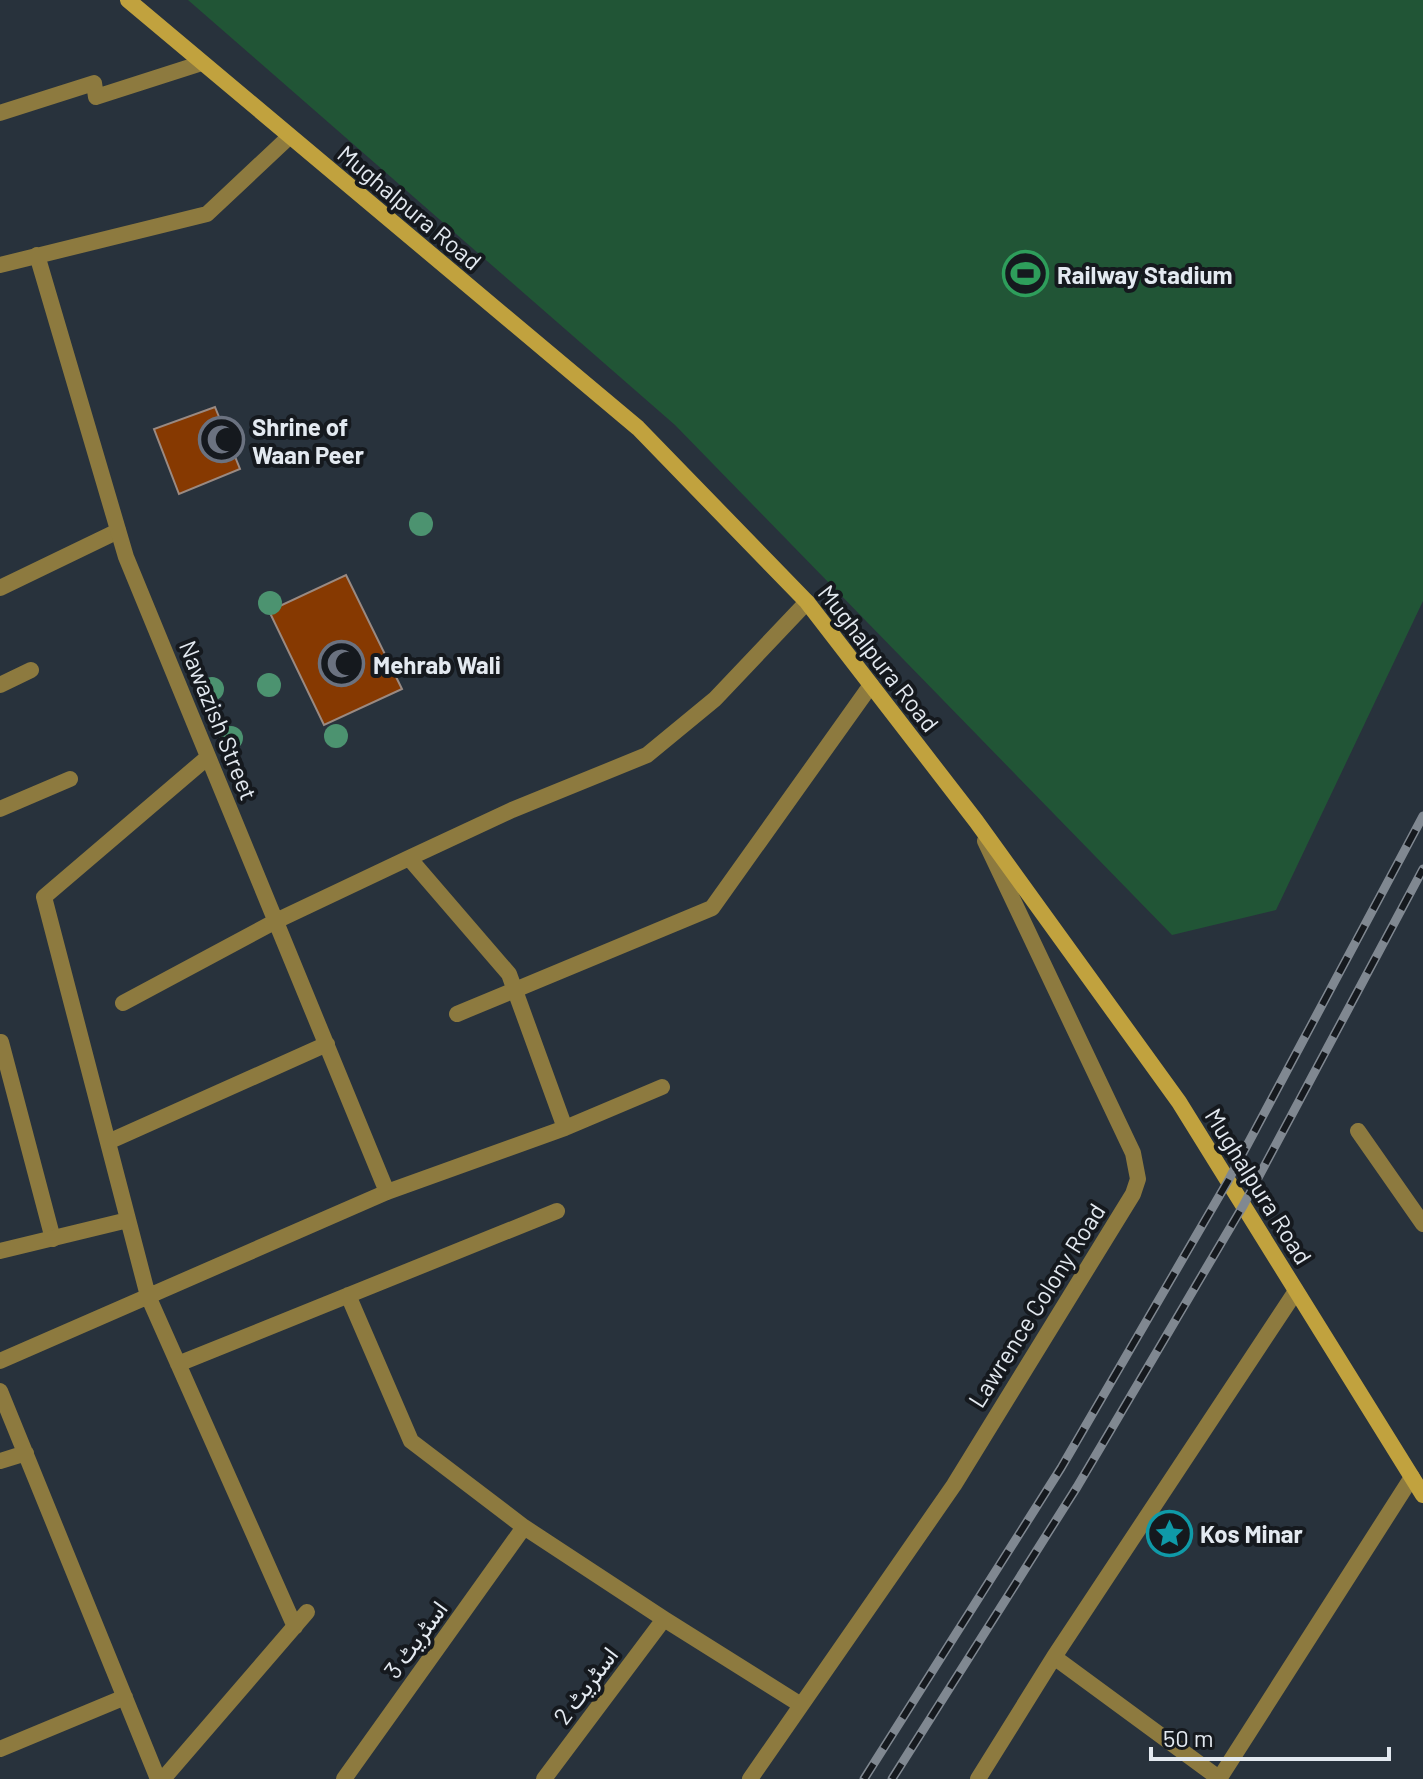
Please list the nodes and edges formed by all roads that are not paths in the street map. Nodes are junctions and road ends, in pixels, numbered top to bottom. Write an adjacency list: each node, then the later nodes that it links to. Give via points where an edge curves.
1 (128, 0): 2 (main road, Mughalpura Road)
2 (202, 63): 3 (street, via 96,97 94,83); 4 (main road, Mughalpura Road)
3 (0, 113)
4 (289, 137): 5 (street, via 207,214); 9 (main road, Mughalpura Road, via 638,428)
5 (37, 255): 6 (street); 7 (street, Nawazish Street)
6 (0, 265)
7 (118, 531): 8 (street); 13 (street, Nawazish Street)
8 (0, 588)
9 (807, 602): 12 (main road, Mughalpura Road); 17 (street, via 715,699 647,755)
10 (31, 670): 11 (street)
11 (0, 685)
12 (871, 685): 16 (main road, Mughalpura Road); 19 (street, via 712,908)
13 (208, 757): 18 (street, Nawazish Street); 27 (street, via 44,897)
14 (70, 779): 15 (street)
15 (0, 809)
16 (976, 821): 34 (main road, Mughalpura Road, via 1179,1102); 50 (street, Lawrence Colony Road, via 1133,1153 1138,1179 954,1485)
17 (409, 858): 18 (street); 19 (street, via 509,974)
18 (276, 921): 20 (street); 23 (street, Nawazish Street)
19 (514, 990): 21 (street); 25 (street)
20 (123, 1003)
21 (457, 1014)
22 (1, 1042): 32 (street)
23 (327, 1044): 27 (street); 28 (street, Nawazish Street)
24 (662, 1087): 25 (street)
25 (565, 1128): 28 (street)
26 (1358, 1131): 31 (street)
27 (108, 1142): 30 (street)
28 (387, 1192): 36 (street)
29 (557, 1211): 35 (street)
30 (128, 1220): 32 (street); 36 (street)
31 (1423, 1224)
32 (53, 1239): 33 (street)
33 (0, 1251)
34 (1296, 1291): 42 (main road, Mughalpura Road); 48 (street)
35 (348, 1295): 38 (street); 44 (street, via 411,1441)
36 (148, 1296): 37 (street); 38 (street)
37 (0, 1361)
38 (178, 1364): 47 (street)
39 (0, 1391): 40 (street)
40 (26, 1453): 41 (street); 49 (street)
41 (0, 1461)
42 (1412, 1477): 43 (main road, Mughalpura Road); 57 (street)
43 (1423, 1495)
44 (524, 1527): 46 (street); 53 (street, اسٹریٹ 3)
45 (307, 1612): 47 (street)
46 (664, 1619): 50 (street); 54 (street, اسٹریٹ 2)
47 (295, 1627): 52 (street)
48 (1054, 1657): 56 (street); 57 (street)
49 (125, 1697): 51 (street); 52 (street)
50 (801, 1705): 55 (street, Lawrence Colony Road)
51 (0, 1749)
52 (160, 1779)
53 (344, 1779)
54 (544, 1779)
55 (750, 1779)
56 (978, 1779)
57 (1219, 1779)

